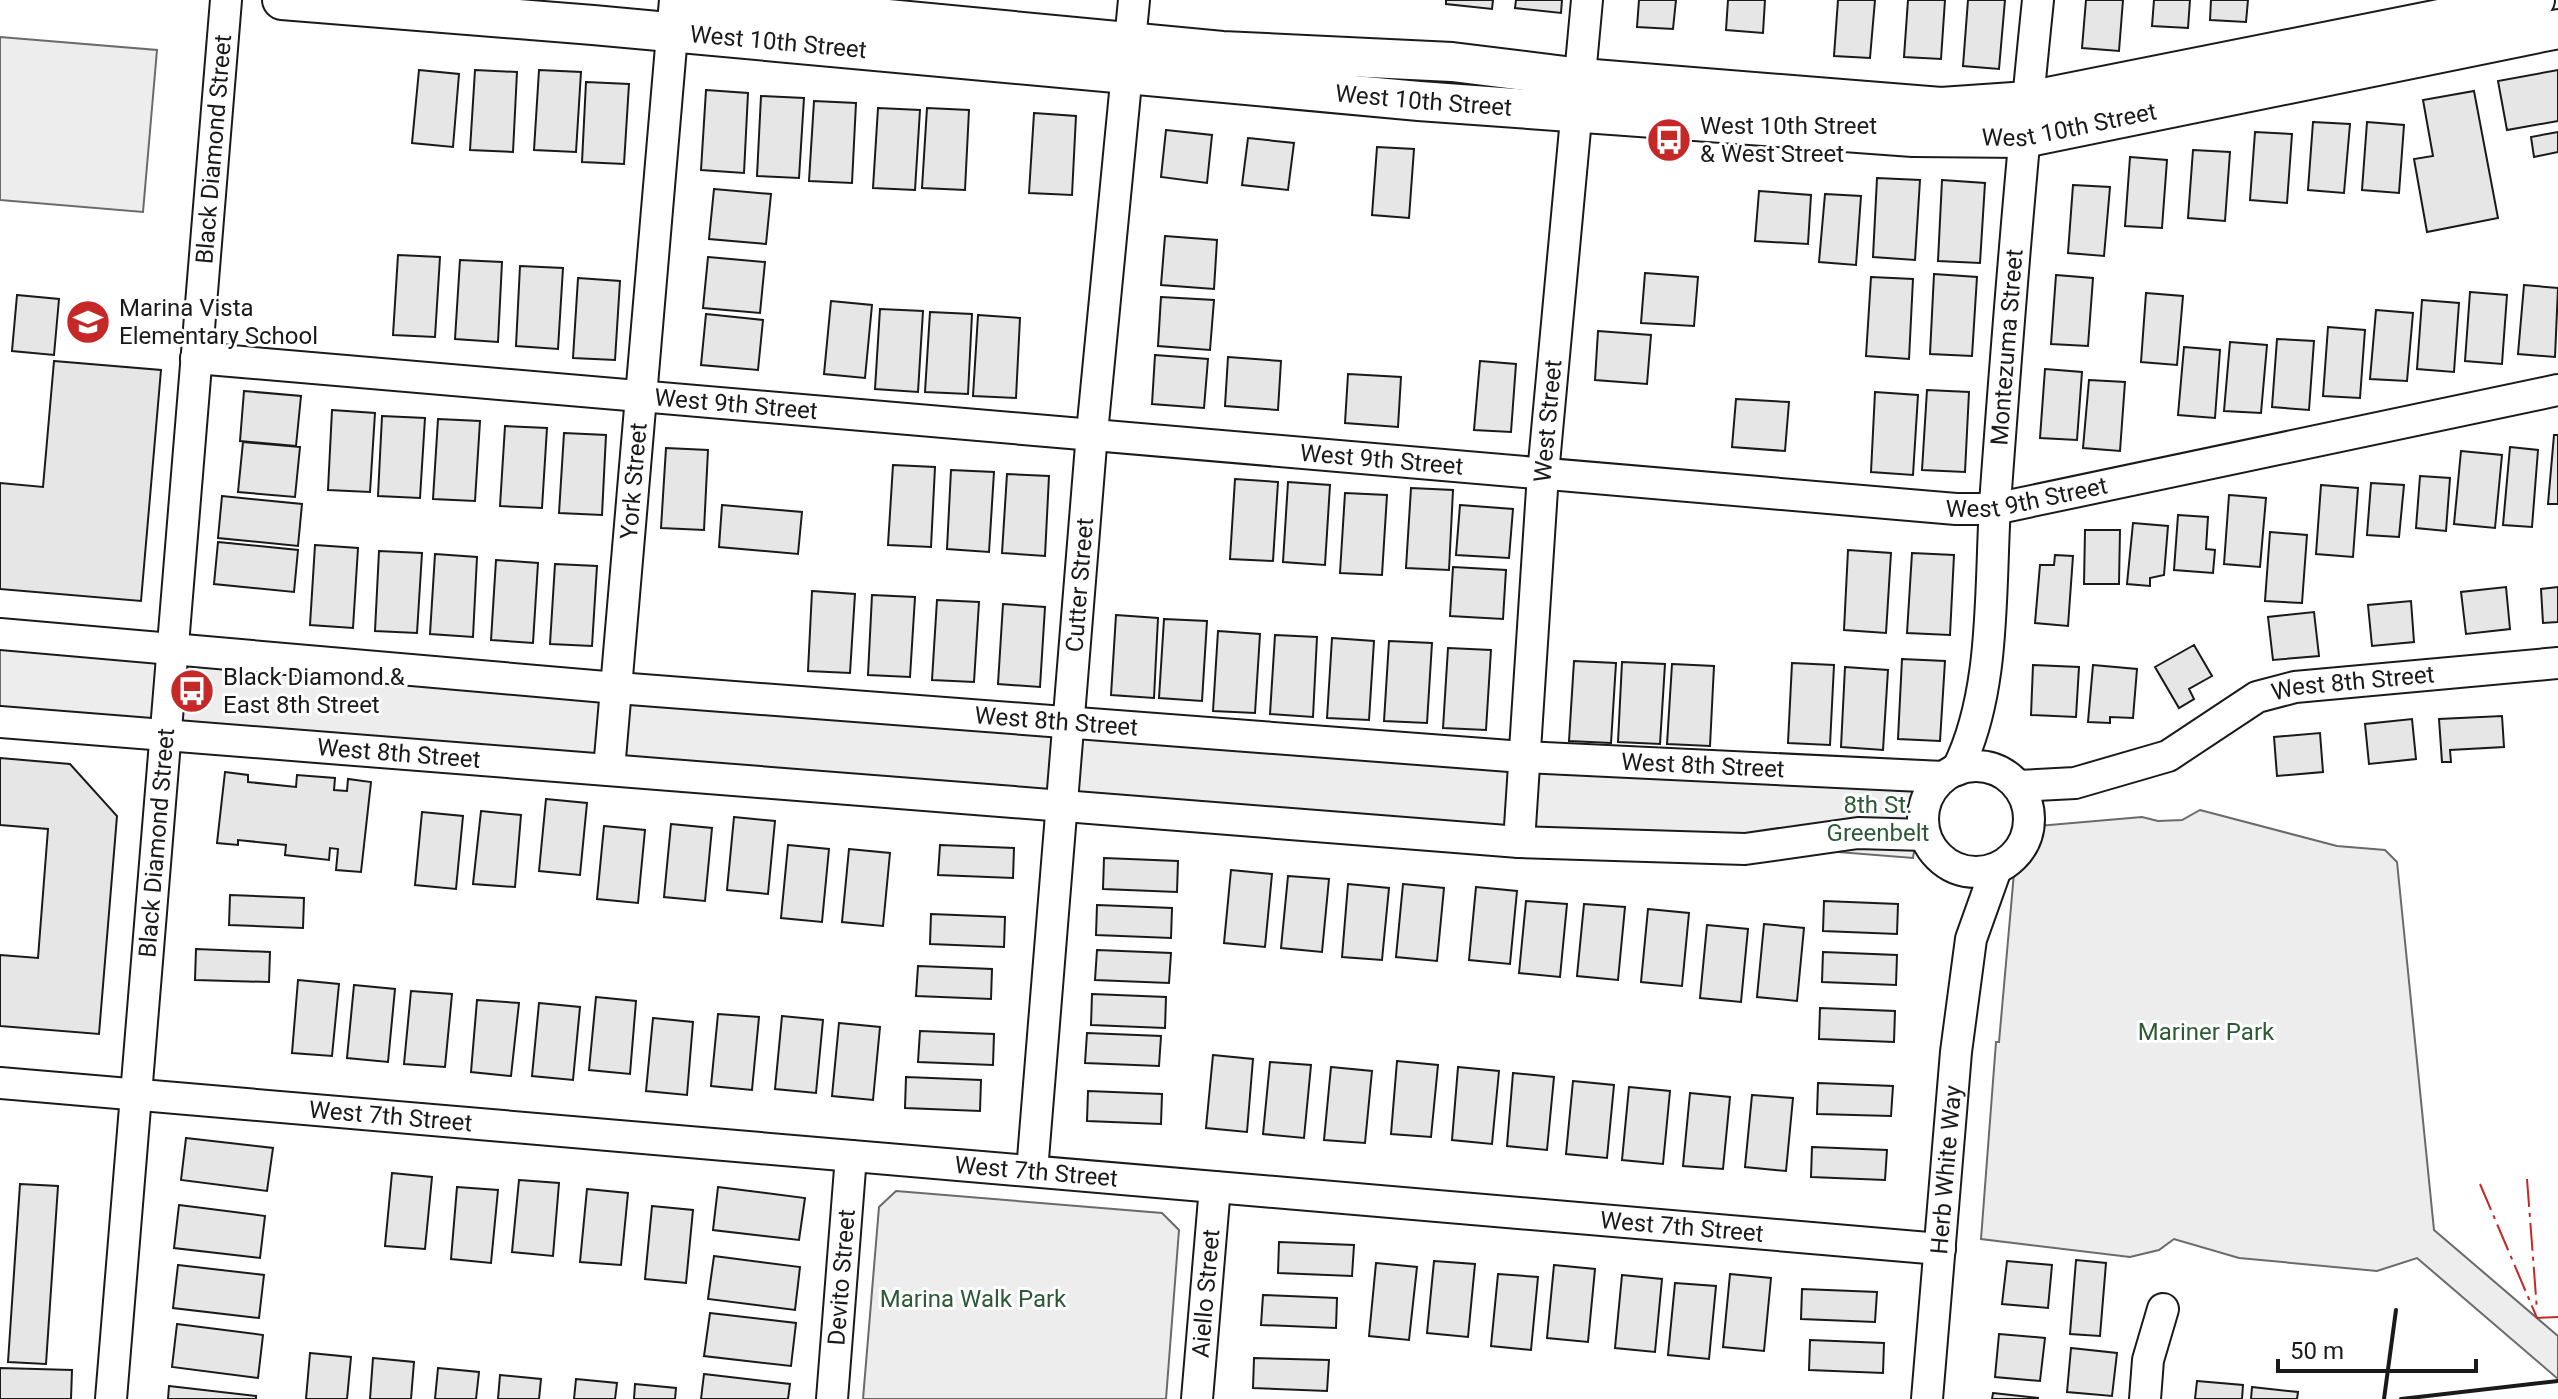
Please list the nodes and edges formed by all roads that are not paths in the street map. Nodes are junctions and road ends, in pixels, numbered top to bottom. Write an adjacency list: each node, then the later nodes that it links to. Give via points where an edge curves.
1 (226, 0): 12 (street, Black Diamond Street)
2 (282, 0): 7 (main road, West 10th Street)
3 (1134, 0): 9 (street, Cutter Street)
4 (1587, 0): 10 (street, West Street)
5 (2038, 0): 11 (street, Montezuma Street)
6 (2535, 0): 11 (main road, West 10th Street)
7 (679, 11): 9 (main road, West 10th Street); 14 (street, York Street)
8 (2558, 29): 11 (main road, West 10th Street)
9 (1129, 58): 10 (main road, West 10th Street, via 1419,101); 15 (street, Cutter Street)
10 (1580, 94): 11 (main road, West 10th Street, via 1847,134); 16 (street, West Street)
11 (2026, 120): 17 (street, Montezuma Street)
12 (196, 358): 14 (street, West 9th Street); 19 (street, Black Diamond Street)
13 (2558, 390): 17 (street, West 9th Street)
14 (641, 395): 15 (street, West 9th Street); 21 (street, York Street)
15 (1092, 433): 16 (street, West 9th Street); 24 (street, Cutter Street)
16 (1543, 474): 17 (street, West 9th Street); 26 (street, West Street)
17 (1994, 509): 22 (street, Montezuma Street)
18 (0, 634): 19 (street, West 8th Street)
19 (172, 648): 21 (street, West 8th Street); 25 (street, Black Diamond Street)
20 (2558, 663): 30 (street, West 8th Street, via 2295,687 2257,697 2168,756)
21 (617, 688): 24 (street, West 8th Street); 27 (street, York Street)
22 (1983, 695): 28 (street, Montezuma Street, via 1966,751); 29 (street, Montezuma Street, via 1993,744)
23 (0, 722): 25 (street, West 8th Street)
24 (1068, 722): 26 (street, West 8th Street); 31 (street, Cutter Street)
25 (164, 735): 27 (street, West 8th Street); 39 (street, Black Diamond Street)
26 (1523, 757): 28 (street, West 8th Street); 34 (street, West Street)
27 (609, 770): 31 (street, West 8th Street)
28 (1950, 774): 29 (street, via 1980,765); 33 (street, via 1925,801)
29 (2011, 780): 30 (street, West 8th Street); 32 (street, via 2029,811)
30 (2075, 783): 32 (street, West 8th Street)
31 (1060, 807): 34 (street, West 8th Street); 41 (street, Cutter Street)
32 (2029, 829): 36 (street, via 2012,860)
33 (1924, 835): 34 (street, West 8th Street, via 1858,833 1745,849); 35 (street, via 1932,851)
34 (1519, 842)
35 (1952, 867): 36 (street, via 1978,873); 37 (street, Herb White Way)
36 (1996, 869): 37 (street, Herb White Way)
37 (1971, 939): 43 (street, Herb White Way)
38 (0, 1083): 39 (street, West 7th Street)
39 (134, 1095): 40 (street, West 7th Street); 45 (street, Black Diamond Street)
40 (851, 1156): 41 (street, West 7th Street); 46 (street, Devito Street)
41 (1032, 1171): 42 (street, West 7th Street)
42 (1215, 1187): 43 (street, West 7th Street); 47 (street, Aiello Street)
43 (1940, 1249): 48 (street, Herb White Way)
44 (2163, 1309): 49 (street, via 2148,1360)
45 (111, 1399)
46 (832, 1399)
47 (1197, 1399)
48 (1927, 1399)
49 (2145, 1399)

